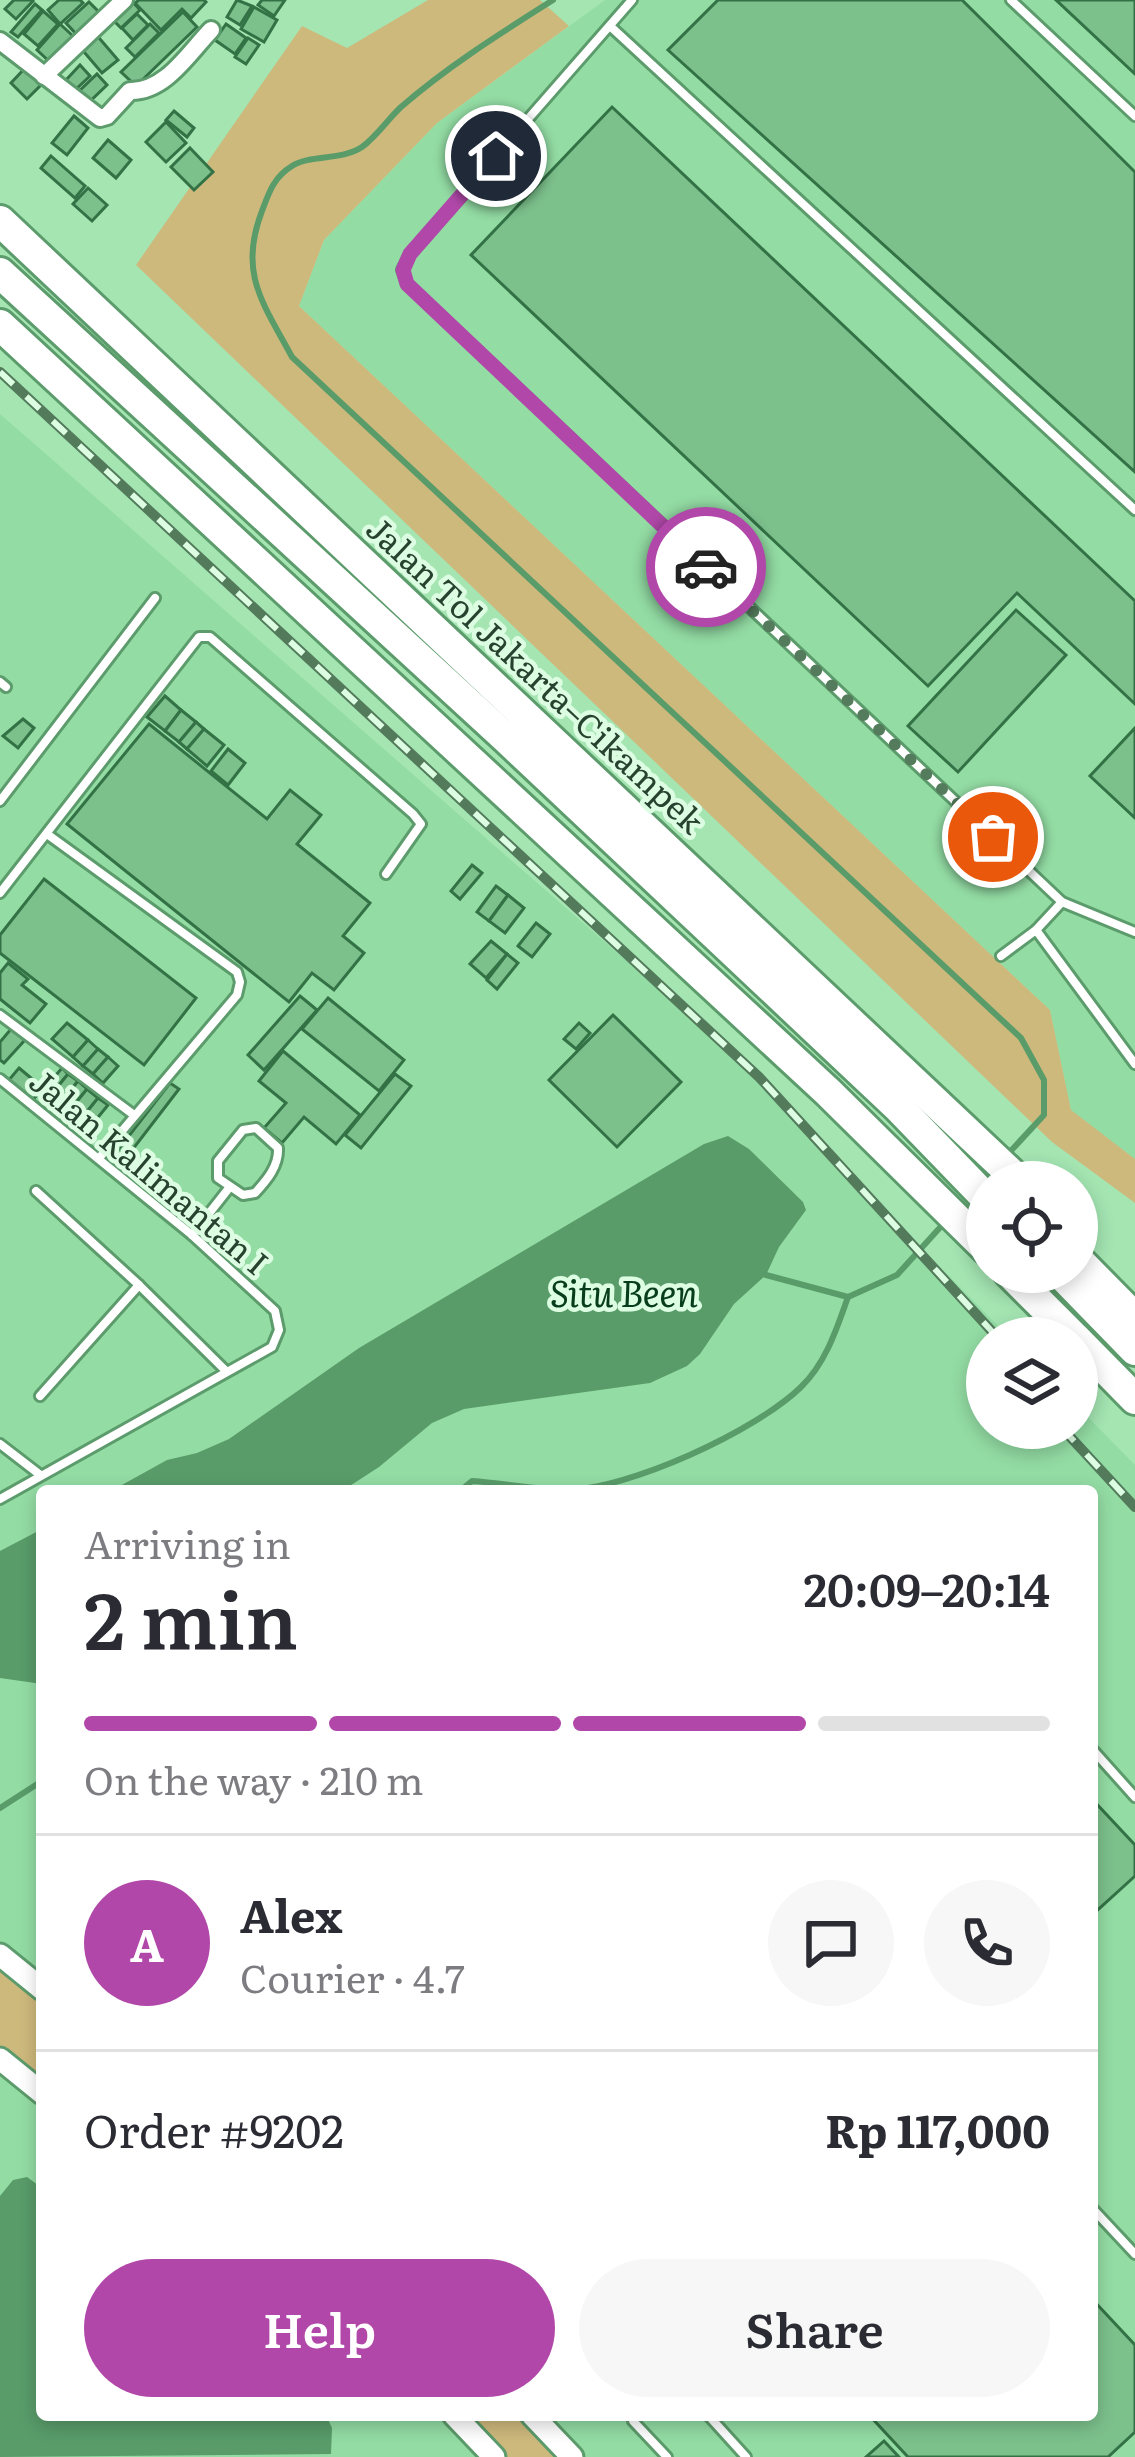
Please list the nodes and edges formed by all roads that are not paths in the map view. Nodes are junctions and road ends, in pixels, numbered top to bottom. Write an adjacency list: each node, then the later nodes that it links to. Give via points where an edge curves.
1 (124, 0): 7 (street)
2 (632, 0): 4 (lane)
3 (1011, 0): 8 (lane)
4 (610, 26): 13 (lane); 19 (lane, via 410,254 407,284)
5 (211, 30): 7 (street, via 158,85 130,91 100,118)
6 (0, 41): 7 (street)
7 (44, 76)
8 (1135, 116)
9 (0, 221): 29 (highway, Jalan Tol Jakarta–Cikampek)
10 (0, 248): 28 (highway, via 515,720)
11 (0, 274): 30 (highway, via 507,739)
12 (0, 325): 33 (highway)
13 (1135, 510)
14 (155, 598): 15 (lane)
15 (0, 801)
16 (47, 835): 17 (lane, via 189,646 210,638 421,824); 18 (lane); 26 (lane, via 237,972 236,995)
17 (386, 874)
18 (0, 893)
19 (1062, 902): 20 (lane); 21 (lane)
20 (1036, 930): 22 (lane); 24 (lane)
21 (1135, 932)
22 (1001, 956)
23 (0, 1015): 26 (lane)
24 (1135, 1064)
25 (0, 1078): 27 (lane, Jalan Kalimantan I)
26 (134, 1115): 27 (lane)
27 (100, 1157): 34 (lane, Jalan Kalimantan I)
28 (975, 1161)
29 (998, 1161)
30 (966, 1177)
31 (229, 1188): 31 (lane, via 218,1178 218,1161 243,1130 256,1128 278,1148 269,1178 255,1193); 34 (lane)
32 (36, 1191): 37 (lane)
33 (966, 1228)
34 (192, 1235): 45 (lane, Jalan Kalimantan I, via 274,1310 279,1330 272,1347)
35 (1098, 1258): 40 (highway)
36 (1098, 1280): 42 (highway)
37 (139, 1285): 45 (lane); 46 (lane)
38 (1031, 1293): 41 (highway)
39 (1079, 1293): 43 (highway)
40 (1135, 1294)
41 (1054, 1317)
42 (1135, 1318)
43 (1135, 1350)
44 (1098, 1361): 47 (highway)
45 (226, 1371): 49 (lane, Jalan Kalimantan I)
46 (40, 1396)
47 (1135, 1399)
48 (0, 1444): 49 (lane)
49 (39, 1474): 50 (lane, Jalan Kalimantan I)
50 (0, 1498)
51 (1098, 1756): 52 (lane)
52 (1135, 1797)
53 (0, 1955): 54 (street)
54 (36, 1984)
55 (0, 2059): 56 (street)
56 (36, 2087)
57 (1098, 2214): 58 (lane)
58 (1135, 2254)
59 (460, 2421): 63 (street)
60 (538, 2421): 64 (street)
61 (633, 2421): 65 (lane)
62 (714, 2421): 66 (lane)
63 (494, 2457)
64 (572, 2457)
65 (667, 2457)
66 (746, 2457)

